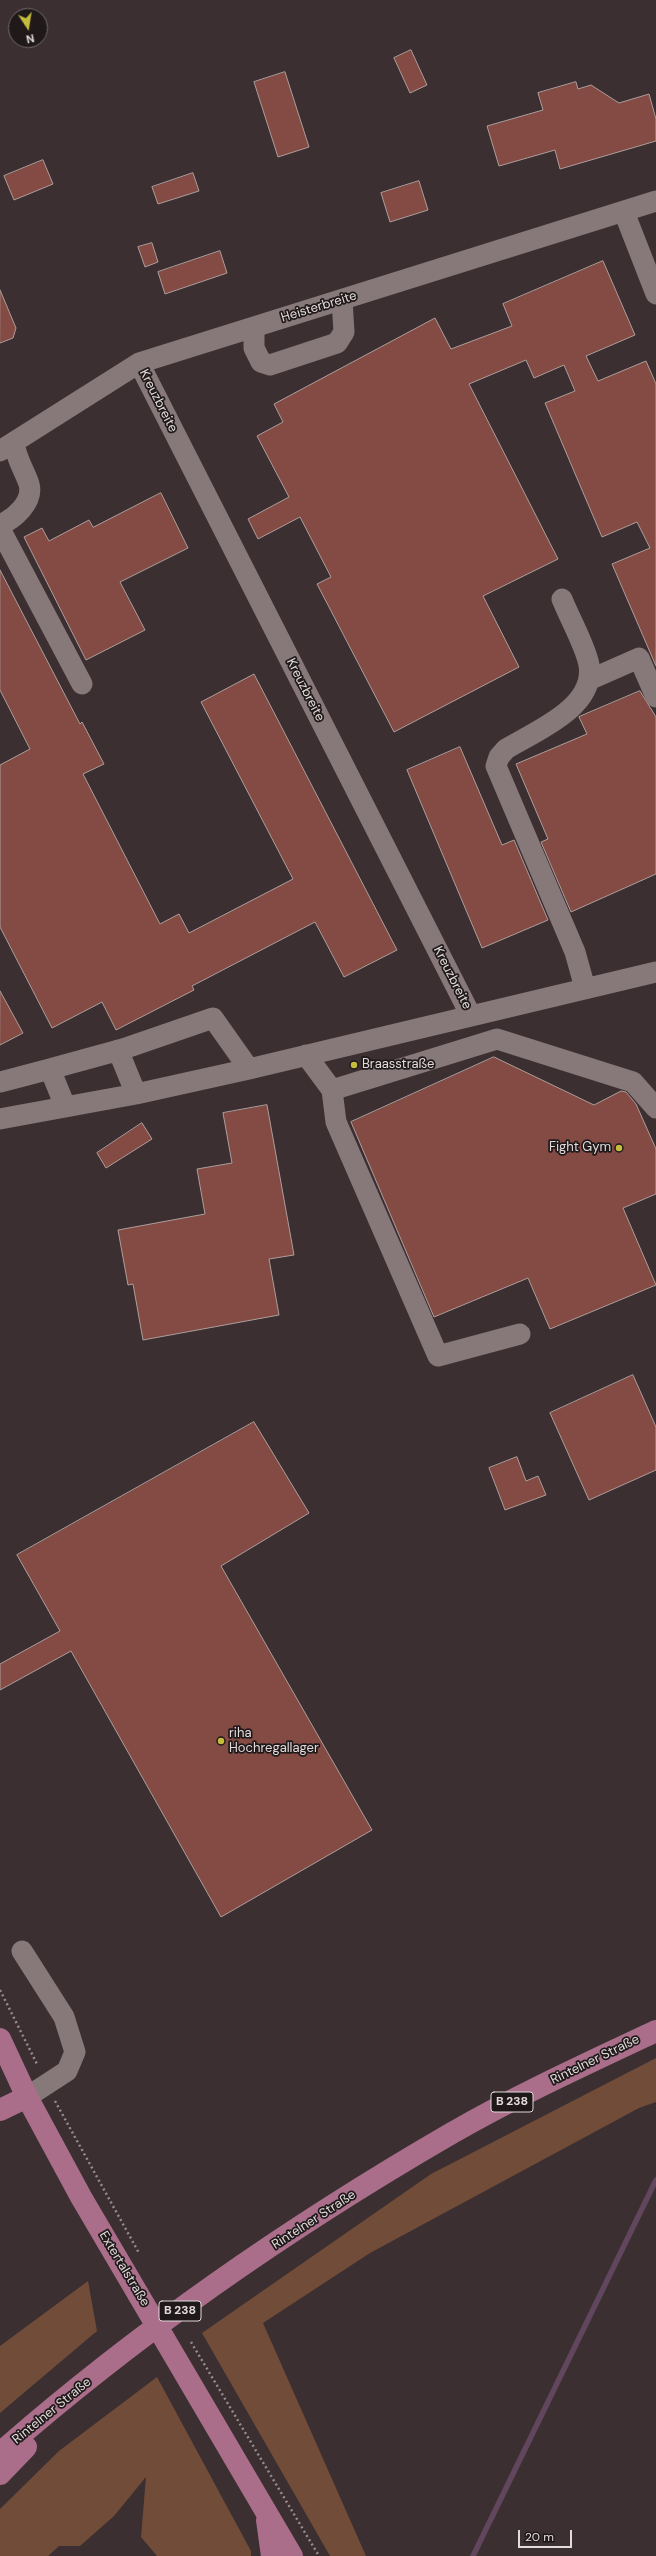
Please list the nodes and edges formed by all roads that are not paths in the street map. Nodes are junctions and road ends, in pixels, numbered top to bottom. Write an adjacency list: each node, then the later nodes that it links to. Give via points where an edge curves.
1 (656, 201): 2 (street, Heisterbreite)
2 (624, 212): 3 (street); 4 (street, Heisterbreite)
3 (656, 294)
4 (342, 300): 5 (street, Heisterbreite); 5 (street, via 344,332 337,343 270,364 260,362 254,348)
5 (254, 328): 6 (street, Heisterbreite)
6 (139, 364): 7 (street, Heisterbreite); 16 (street, Kreuzbreite)
7 (7, 447): 8 (street, via 15,456 29,485 27,501 18,513)
8 (0, 525)
9 (0, 528): 12 (street)
10 (562, 599): 11 (street, via 589,665)
11 (588, 680): 13 (street, via 639,658); 15 (street, via 584,694 575,706 506,749 496,766 575,952)
12 (82, 684)
13 (656, 697)
14 (656, 972): 15 (street)
15 (585, 988): 16 (street)
16 (471, 1016): 17 (street)
17 (421, 1029): 19 (street); 20 (street)
18 (118, 1050): 21 (street); 22 (street, via 213,1018); 25 (street)
19 (306, 1055): 22 (street); 24 (street)
20 (430, 1060): 24 (street); 27 (street, via 497,1039 633,1082)
21 (50, 1069): 23 (street); 26 (street)
22 (249, 1069): 25 (street)
23 (0, 1082)
24 (332, 1090): 29 (street, via 336,1122 438,1356)
25 (136, 1094): 26 (street)
26 (65, 1106): 28 (street)
27 (656, 1108)
28 (0, 1119)
29 (520, 1334)
30 (22, 1951): 33 (street, via 64,2017 75,2052 66,2071)
31 (656, 2031): 35 (main road, Rintelner Straße / B 238, via 564,2074 453,2132 252,2259)
32 (0, 2040): 33 (main road, Extertalstraße)
33 (27, 2097): 34 (main road); 39 (main road, Extertalstraße, via 108,2243)
34 (0, 2110)
35 (109, 2365): 36 (main road, B 238); 37 (main road, Rintelner Straße / B 238); 38 (main road, B 238)
36 (0, 2436)
37 (0, 2453)
38 (0, 2474)
39 (266, 2511): 40 (main road); 41 (main road, Extertalstraße)
40 (272, 2556)
41 (292, 2556)

